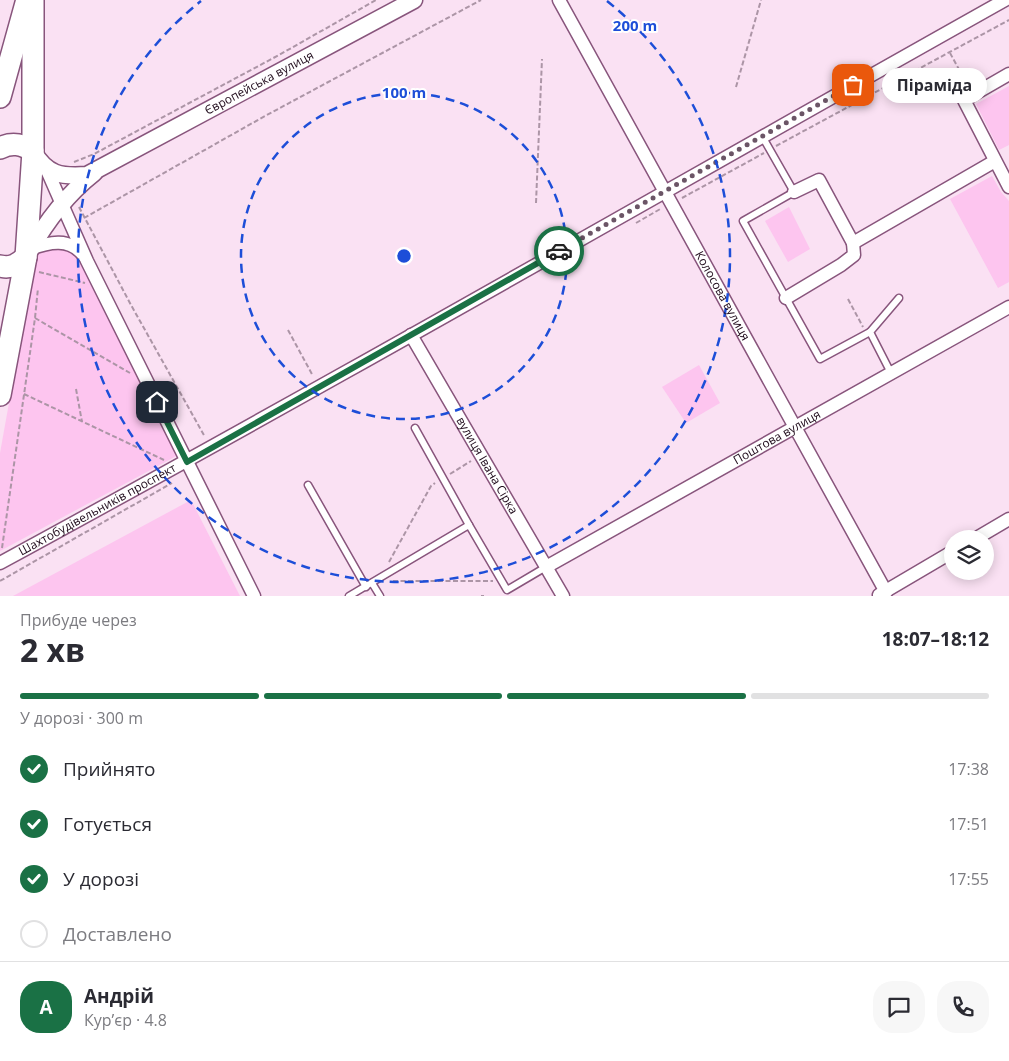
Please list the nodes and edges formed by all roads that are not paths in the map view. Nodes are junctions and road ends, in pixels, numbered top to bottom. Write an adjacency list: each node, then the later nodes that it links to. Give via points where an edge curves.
1 (32, 0): 6 (highway); 9 (highway)
2 (414, 0): 11 (street, Європейська вулиця)
3 (559, 0): 14 (street, Колосова вулиця)
4 (1005, 0): 7 (street, Шахтобудівельників проспект)
5 (1009, 74): 10 (street, via 964,100)
6 (0, 97)
7 (762, 136): 14 (street, Шахтобудівельників проспект); 15 (lane)
8 (0, 148): 9 (highway, via 18,144)
9 (33, 151): 12 (street); 18 (highway)
10 (995, 161): 13 (street); 17 (street)
11 (104, 165): 12 (street, Європейська вулиця, via 87,175 68,177); 16 (street, Європейська вулиця)
12 (46, 168): 16 (street)
13 (1007, 180)
14 (665, 190): 25 (street, Шахтобудівельників проспект); 29 (street, Колосова вулиця)
15 (794, 192): 17 (street, via 819,180); 21 (lane, via 743,221)
16 (61, 204): 18 (street, Європейська вулиця, via 48,221); 19 (street)
17 (853, 243): 21 (street, via 854,255)
18 (32, 260): 19 (street, via 45,243 56,242 74,247); 20 (highway, via 6,268); 27 (highway)
19 (87, 261): 30 (street)
20 (0, 266)
21 (786, 298): 24 (lane, via 820,360)
22 (899, 298): 24 (lane)
23 (1009, 307): 26 (street, Поштова вулиця)
24 (868, 333): 26 (lane)
25 (411, 335): 30 (street, Шахтобудівельників проспект); 37 (street, вулиця Івана Сірка)
26 (892, 373): 29 (street, Поштова вулиця)
27 (0, 396)
28 (415, 428): 33 (lane)
29 (794, 428): 37 (street, Поштова вулиця); 41 (street, Колосова вулиця)
30 (187, 462): 36 (street, Шахтобудівельників проспект); 42 (street)
31 (308, 485): 39 (lane)
32 (1009, 519): 34 (street)
33 (470, 525): 38 (lane); 40 (lane)
34 (991, 530)
35 (944, 557): 41 (street)
36 (0, 563)
37 (546, 566): 40 (lane); 45 (street, вулиця Івана Сірка)
38 (376, 580): 39 (lane); 44 (lane)
39 (366, 586): 43 (lane)
40 (509, 593)
41 (882, 594)
42 (254, 596)
43 (349, 596)
44 (380, 596)
45 (563, 596)

